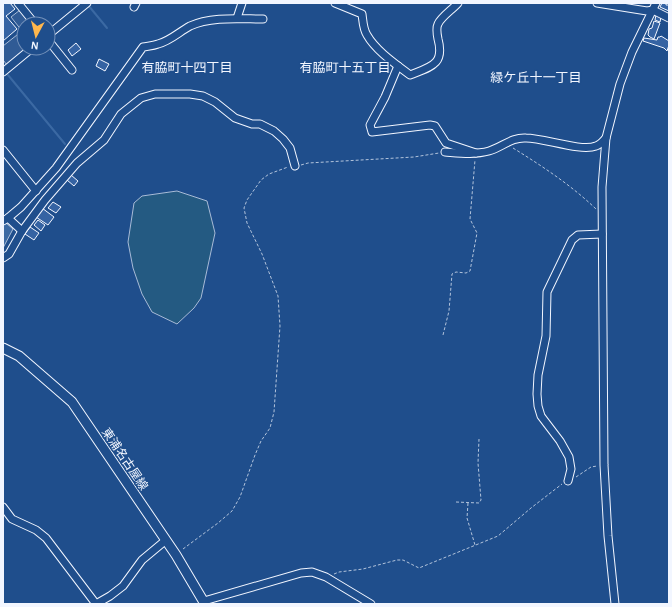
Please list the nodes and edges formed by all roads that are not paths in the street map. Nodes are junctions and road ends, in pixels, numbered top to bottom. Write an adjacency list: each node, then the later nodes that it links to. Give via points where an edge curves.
1 (18, 3): 9 (street)
2 (87, 3): 13 (street)
3 (242, 3): 10 (street)
4 (335, 3): 16 (street, via 362,14 368,36 376,47)
5 (458, 3): 16 (street, via 438,23 437,34 441,49 438,61 410,76)
6 (597, 3): 7 (street)
7 (605, 4): 8 (street, via 647,11)
8 (655, 6): 11 (street); 19 (street, via 632,52 620,84)
9 (29, 16)
10 (237, 18): 12 (street); 24 (street, via 191,26 160,44 143,47 76,142)
11 (669, 18)
12 (263, 19)
13 (56, 28)
14 (56, 50): 17 (street)
15 (22, 56): 18 (street)
16 (398, 66): 22 (street, via 386,97 370,125 372,132 430,125 434,126 446,143)
17 (72, 70)
18 (3, 72)
19 (606, 138): 22 (street, via 597,146 589,147 514,138 487,152); 27 (street)
20 (3, 150): 24 (street)
21 (445, 152): 22 (street)
22 (476, 153)
23 (295, 166): 26 (street, via 287,143 274,131 260,124 235,118 203,96 155,94 141,98 121,114 104,140 77,163)
24 (36, 191): 25 (street)
25 (6, 220): 26 (street)
26 (22, 231): 28 (street, via 9,254)
27 (602, 234): 30 (street, via 578,235 572,240 547,292 546,336 538,375 538,406 541,416 569,457 571,469); 36 (street, via 604,465)
28 (3, 258)
29 (3, 348): 32 (main road, 東浦名古屋線, via 19,356 72,402)
30 (568, 481)
31 (3, 507): 34 (street, via 12,519 36,530 46,538)
32 (166, 540): 33 (main road, 東浦名古屋線); 34 (street, via 142,560 123,586)
33 (205, 603): 35 (street, via 301,573 312,572 326,577)
34 (96, 604)
35 (371, 604)
36 (615, 604)

